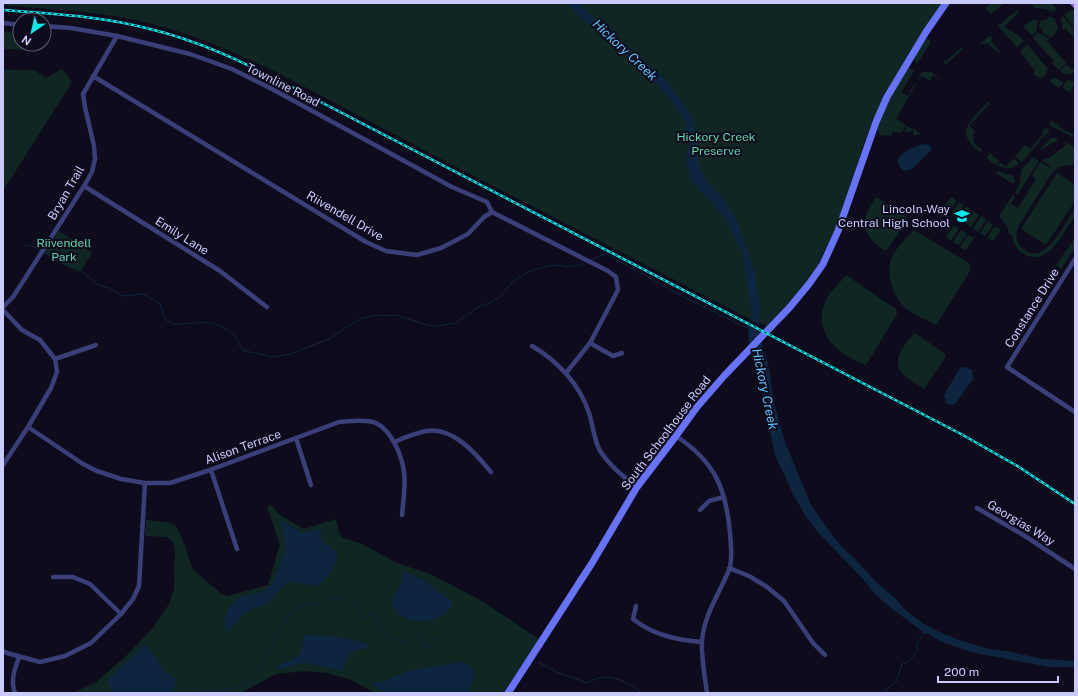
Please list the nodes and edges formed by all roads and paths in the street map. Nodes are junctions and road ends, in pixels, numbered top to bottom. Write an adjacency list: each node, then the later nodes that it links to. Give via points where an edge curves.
1 (946, 3): 20 (street, South Schoolhouse Road, via 926,32 876,122 828,254 809,284 790,307 697,407)
2 (52, 27): 3 (street, Townline Road)
3 (117, 36): 4 (street, Bryan Trail); 6 (street, Townline Road, via 190,54 232,69 452,187 487,202)
4 (93, 76): 5 (street, Bryan Trail, via 83,94 95,159 92,172); 6 (street, Riivendell Drive, via 366,242 386,251 417,255 441,248 468,234)
5 (84, 186): 10 (street, Emily Lane, via 220,271); 11 (street, Bryan Trail, via 13,297)
6 (492, 212): 12 (street, via 616,277 618,290)
7 (1075, 259): 8 (street, Constance Drive)
8 (1069, 268): 9 (street); 18 (street, Constance Drive, via 1007,367)
9 (1075, 272)
10 (267, 307)
11 (3, 308): 16 (street, via 22,330 40,340)
12 (590, 343): 15 (street, via 613,356); 17 (street)
13 (96, 345): 16 (street)
14 (532, 346): 17 (street)
15 (622, 353)
16 (55, 359): 19 (street, via 57,372 52,388)
17 (566, 373): 28 (street, via 583,397 600,450 617,472)
18 (1075, 412)
19 (28, 428): 23 (street); 26 (street, Alison Terrace, via 83,464 121,479)
20 (676, 436): 28 (street, South Schoolhouse Road); 29 (street, via 707,462 720,484)
21 (296, 438): 22 (street, Alison Terrace, via 339,422 357,420 376,423); 24 (street, Alison Terrace); 27 (street)
22 (394, 442): 25 (street, via 427,430 439,431 462,442); 32 (street, Alison Terrace, via 404,472)
23 (3, 465)
24 (211, 470): 26 (street, Alison Terrace, via 170,483); 33 (street)
25 (491, 472)
26 (145, 483): 38 (street, via 139,586)
27 (311, 485)
28 (637, 487): 44 (street, South Schoolhouse Road, via 588,570)
29 (724, 497): 31 (street, via 709,501); 34 (street, via 728,510 731,544)
30 (977, 508): 35 (street, Georgias Way)
31 (700, 510)
32 (402, 515)
33 (237, 549)
34 (729, 568): 39 (street, via 712,605); 41 (street, via 749,576 784,601 813,643)
35 (1075, 569)
36 (53, 577): 38 (street, via 73,577 90,584)
37 (636, 606): 39 (street, via 633,619 652,632 684,641)
38 (121, 614): 42 (street, via 91,643 65,656 40,662)
39 (702, 642): 45 (street)
40 (3, 651): 42 (street)
41 (825, 655)
42 (19, 656): 43 (street, via 12,687)
43 (15, 693)
44 (508, 693)
45 (707, 693)

